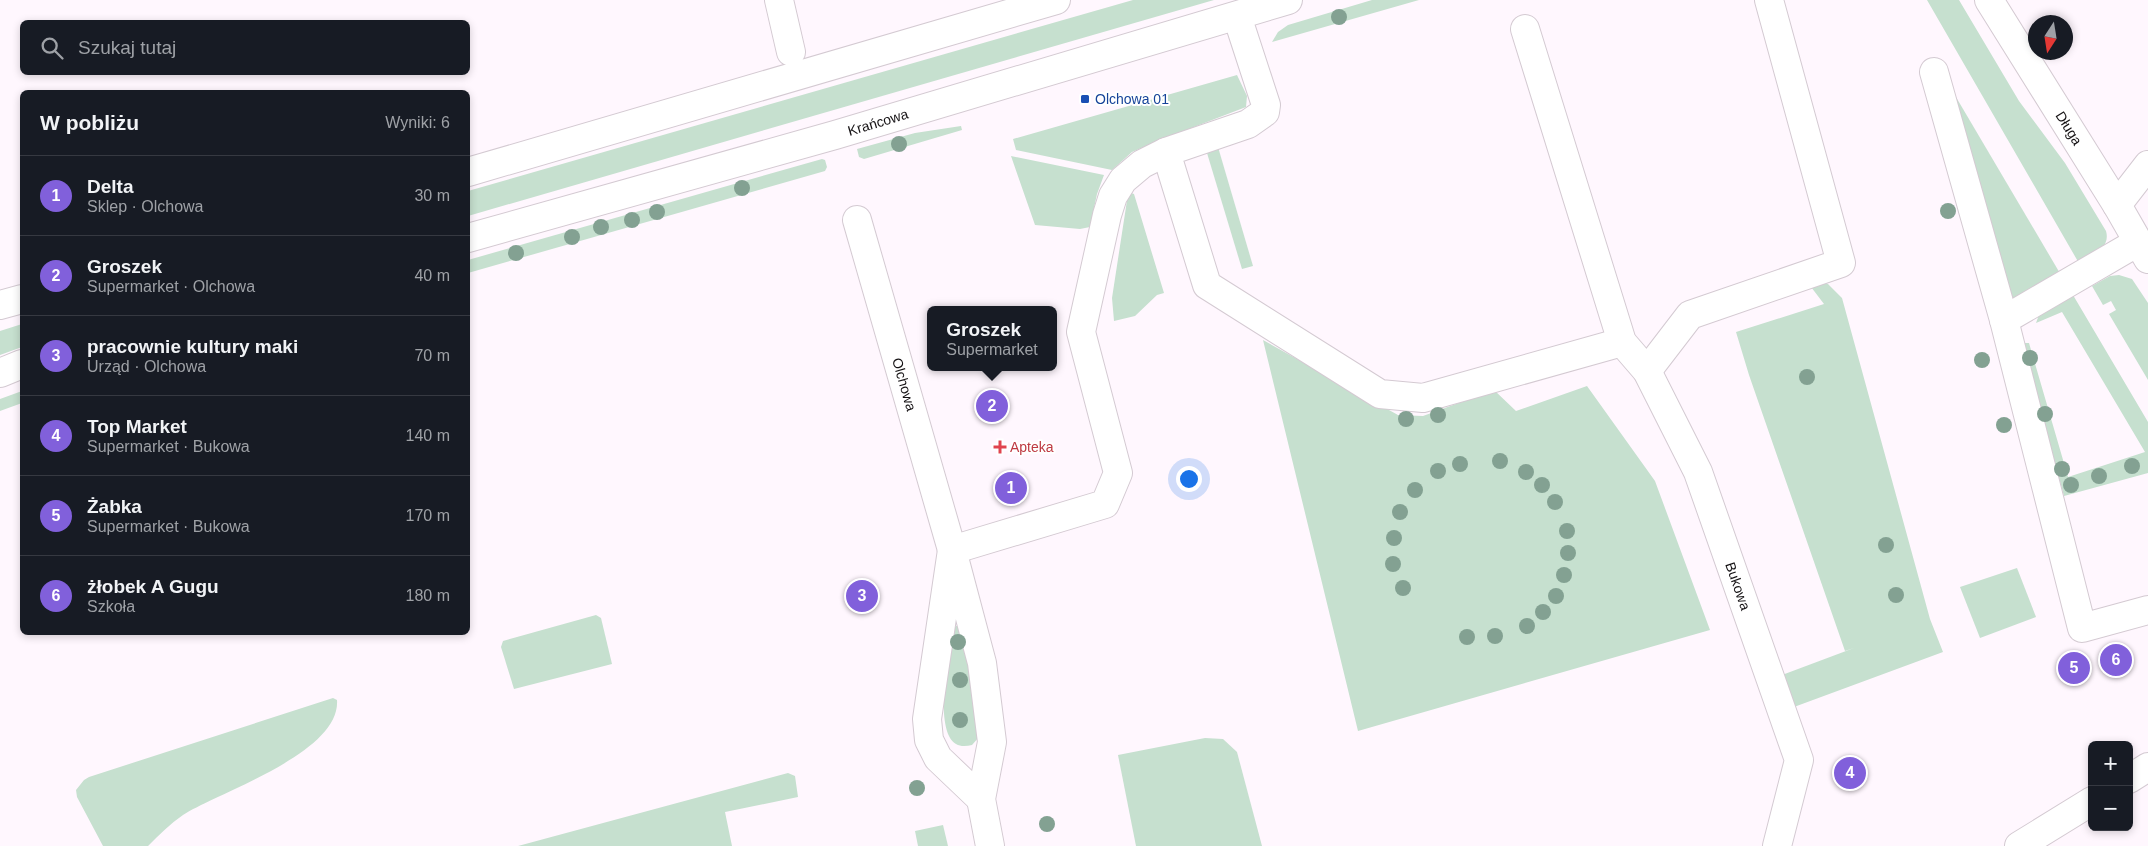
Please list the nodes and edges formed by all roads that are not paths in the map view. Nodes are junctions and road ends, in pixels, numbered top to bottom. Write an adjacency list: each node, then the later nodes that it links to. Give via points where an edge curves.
1 (779, 0): 8 (street)
2 (1056, 0): 12 (street)
3 (1288, 0): 6 (street, Krańcowa)
4 (1769, 0): 22 (street, via 1841,264 1690,315)
5 (1989, 0): 13 (street, Długa)
6 (1237, 16): 10 (street, via 1266,106 1265,112 1248,124); 15 (street, Krańcowa)
7 (1525, 29): 20 (street)
8 (791, 52)
9 (1934, 72): 19 (street)
10 (1166, 152): 20 (street, via 1207,285 1380,394 1423,398); 24 (street, via 1142,164 1123,180 1113,196 1081,332 1118,473 1105,504)
11 (2148, 165): 13 (street)
12 (470, 171)
13 (2117, 205): 16 (street, Długa)
14 (857, 220): 24 (street, Olchowa)
15 (470, 237)
16 (2143, 250): 19 (street)
17 (20, 300): 18 (street)
18 (0, 305)
19 (2004, 320): 25 (street, via 2082,628)
20 (1622, 342): 22 (street, Bukowa)
21 (20, 365): 23 (street)
22 (1648, 371): 31 (street, Bukowa, via 1698,472 1800,760)
23 (0, 372)
24 (952, 550): 28 (street, Olchowa, via 982,663 992,742); 28 (street, Olchowa, via 927,719 929,740 938,758)
25 (2148, 610)
26 (2148, 767): 27 (street)
27 (2133, 776)
28 (981, 799): 30 (street, Olchowa)
29 (2088, 804): 32 (street)
30 (990, 846)
31 (1777, 846)
32 (2019, 846)

